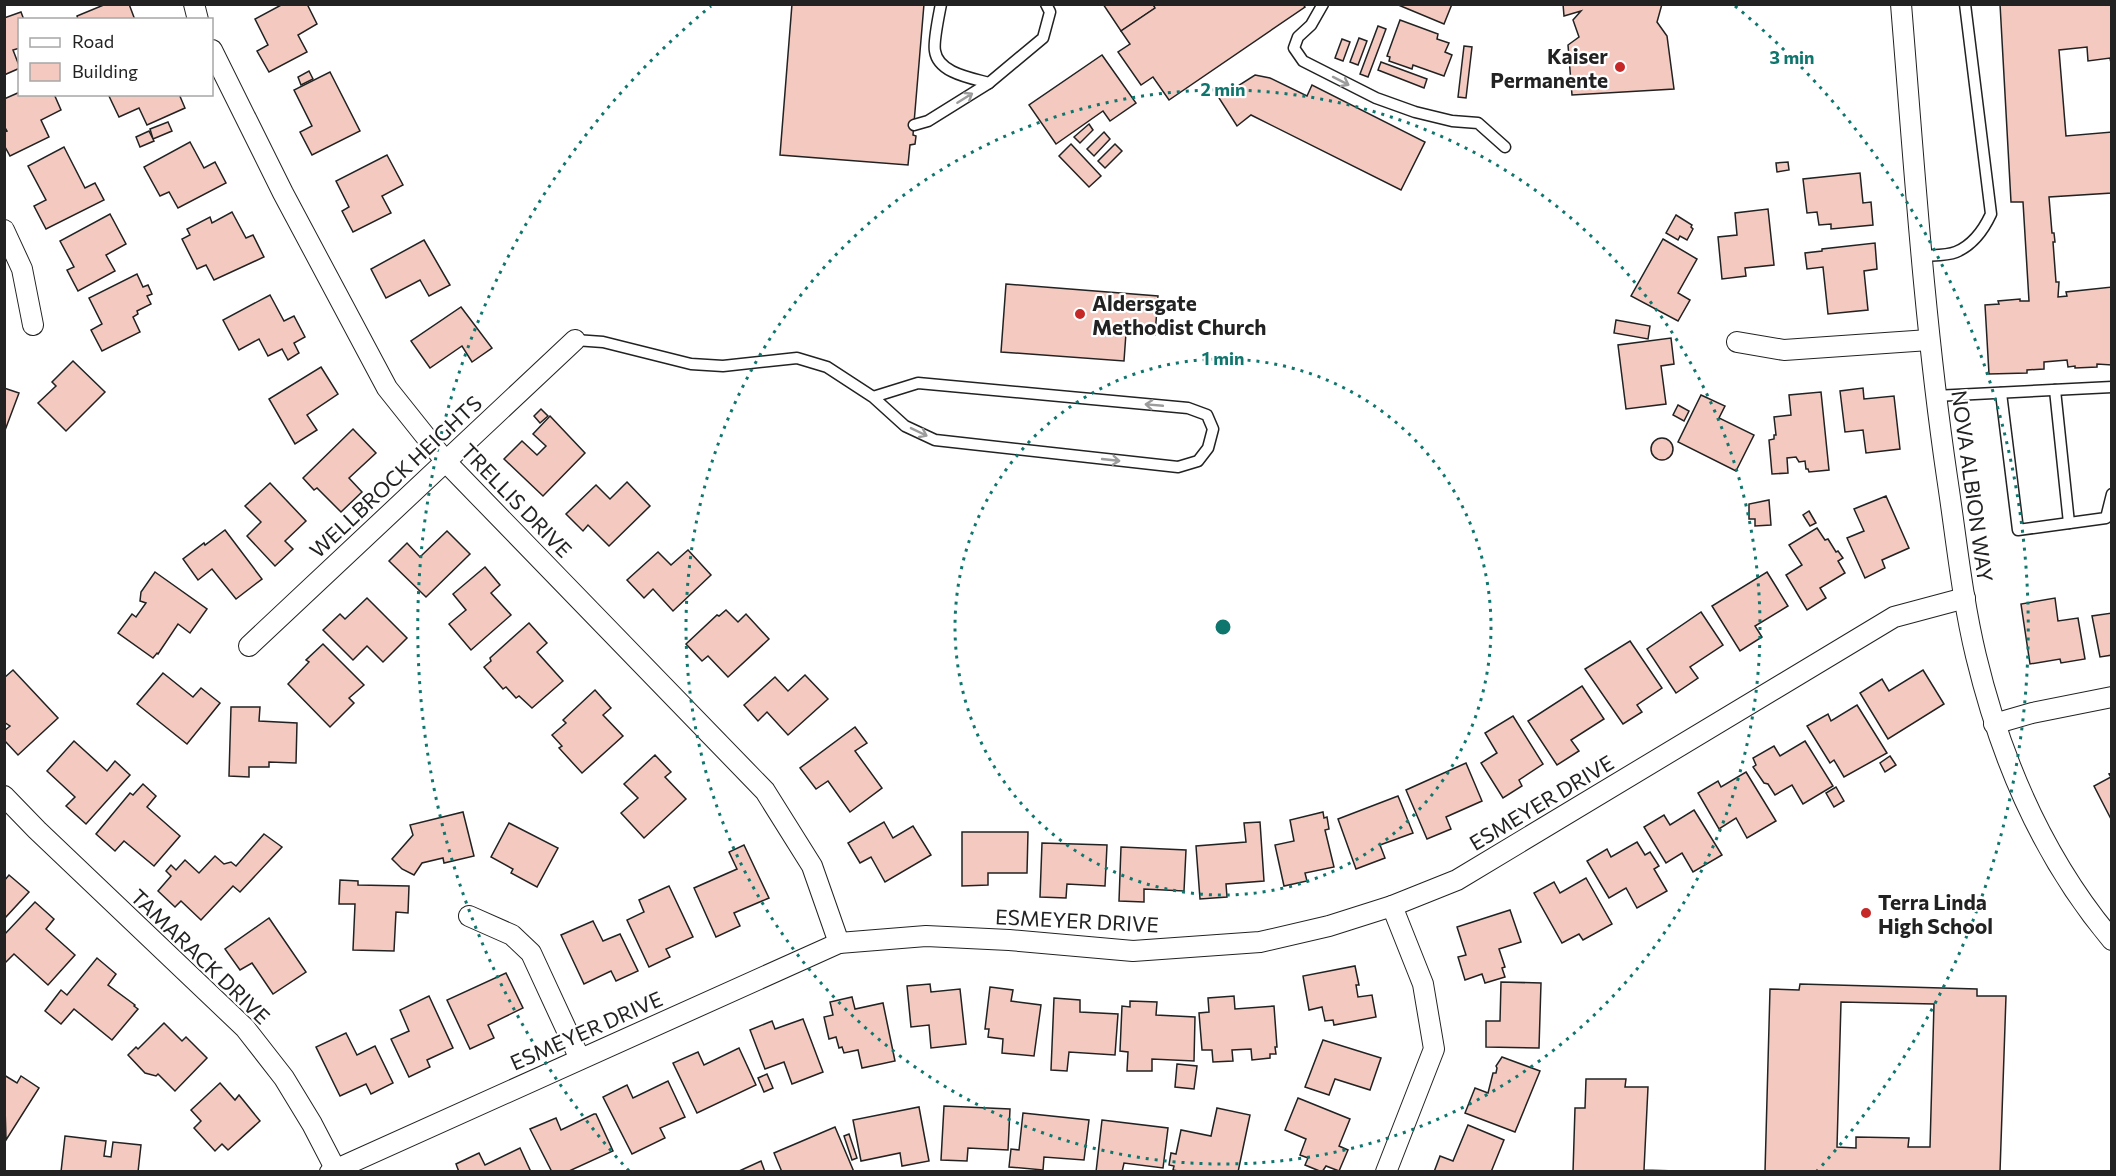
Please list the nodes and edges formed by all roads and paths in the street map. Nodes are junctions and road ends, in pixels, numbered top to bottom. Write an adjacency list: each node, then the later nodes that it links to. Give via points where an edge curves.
1 (941, 4): 7 (lane, via 935,51 943,66)
2 (1046, 4): 7 (lane, via 1050,12 1043,38)
3 (1323, 4): 9 (lane, one-way to 9, via 1294,48 1303,61 1376,98 1415,112 1478,123)
4 (1901, 4): 11 (street, NOVA ALBION WAY)
5 (1965, 4): 11 (lane, via 1991,214 1984,229 1955,252)
6 (213, 52): 21 (street, TRELLIS DRIVE, via 387,388)
7 (989, 83): 8 (lane, one-way to 7, via 928,121)
8 (914, 125)
9 (1505, 147)
10 (4, 230): 12 (street, via 22,269)
11 (1922, 256): 14 (street, NOVA ALBION WAY)
12 (33, 325)
13 (574, 340): 20 (lane, via 603,342 691,364 723,366 797,358 827,367); 21 (street, WELLBROCK HEIGHTS)
14 (1929, 340): 15 (street, via 1784,350); 19 (street, NOVA ALBION WAY)
15 (1737, 342)
16 (2112, 387): 17 (lane)
17 (2055, 390): 18 (lane); 23 (lane)
18 (2001, 393): 19 (lane); 23 (lane, via 2018,530)
19 (1935, 396): 24 (street, NOVA ALBION WAY)
20 (873, 397): 20 (lane, one-way to 20, via 905,426 935,440 1178,467 1198,461 1208,448 1213,429 1208,415 1188,408 918,383)
21 (446, 462): 25 (street, WELLBROCK HEIGHTS); 32 (street, TRELLIS DRIVE, via 765,791 812,866)
22 (2112, 494): 23 (lane, via 2106,518)
23 (2069, 523)
24 (1965, 598): 27 (street, NOVA ALBION WAY); 29 (street, ESMEYER DRIVE, via 1894,617 1457,880)
25 (249, 646)
26 (2112, 697): 27 (street)
27 (1994, 724): 31 (street, NOVA ALBION WAY, via 2022,800 2048,848 2093,918)
28 (4, 796): 34 (street, TAMARACK DRIVE, via 245,1028 285,1078)
29 (1392, 906): 32 (street, ESMEYER DRIVE, via 1260,942 1145,951 926,936); 35 (street, via 1423,984 1434,1049)
30 (469, 916): 33 (street, via 512,934 531,953)
31 (2112, 940)
32 (839, 943): 33 (street, ESMEYER DRIVE)
33 (580, 1059): 34 (street, ESMEYER DRIVE)
34 (334, 1171)
35 (1386, 1172)

